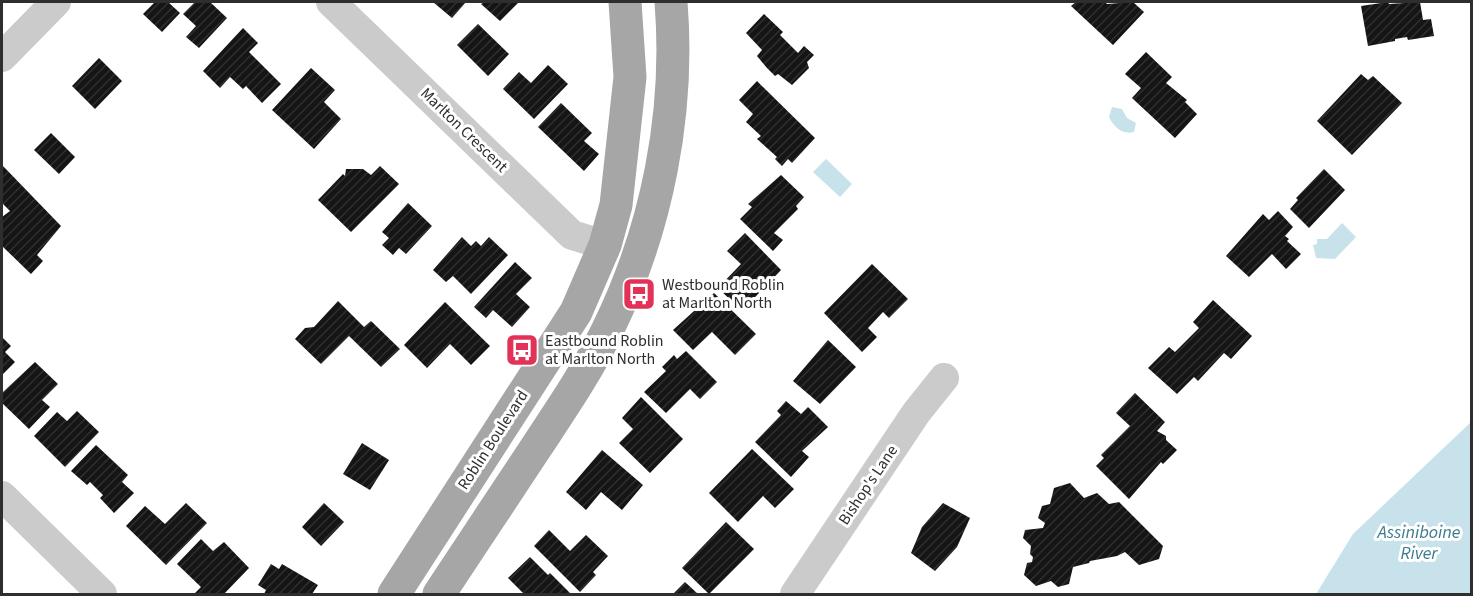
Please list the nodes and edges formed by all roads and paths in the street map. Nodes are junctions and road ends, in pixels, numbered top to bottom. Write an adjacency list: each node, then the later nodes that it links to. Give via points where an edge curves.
1 (56, 2): 5 (street)
2 (331, 2): 6 (street, Marlton Crescent, via 572,235)
3 (625, 2): 6 (main road, Roblin Boulevard, via 630,77 616,205)
4 (671, 2): 11 (main road, via 671,78 660,175 644,239 625,291 587,369)
5 (2, 57)
6 (605, 245): 10 (main road, Roblin Boulevard, via 576,312)
7 (944, 378): 12 (street, Bishop's Lane, via 916,412)
8 (2, 496): 9 (street)
9 (102, 594)
10 (394, 594)
11 (439, 594)
12 (795, 594)

